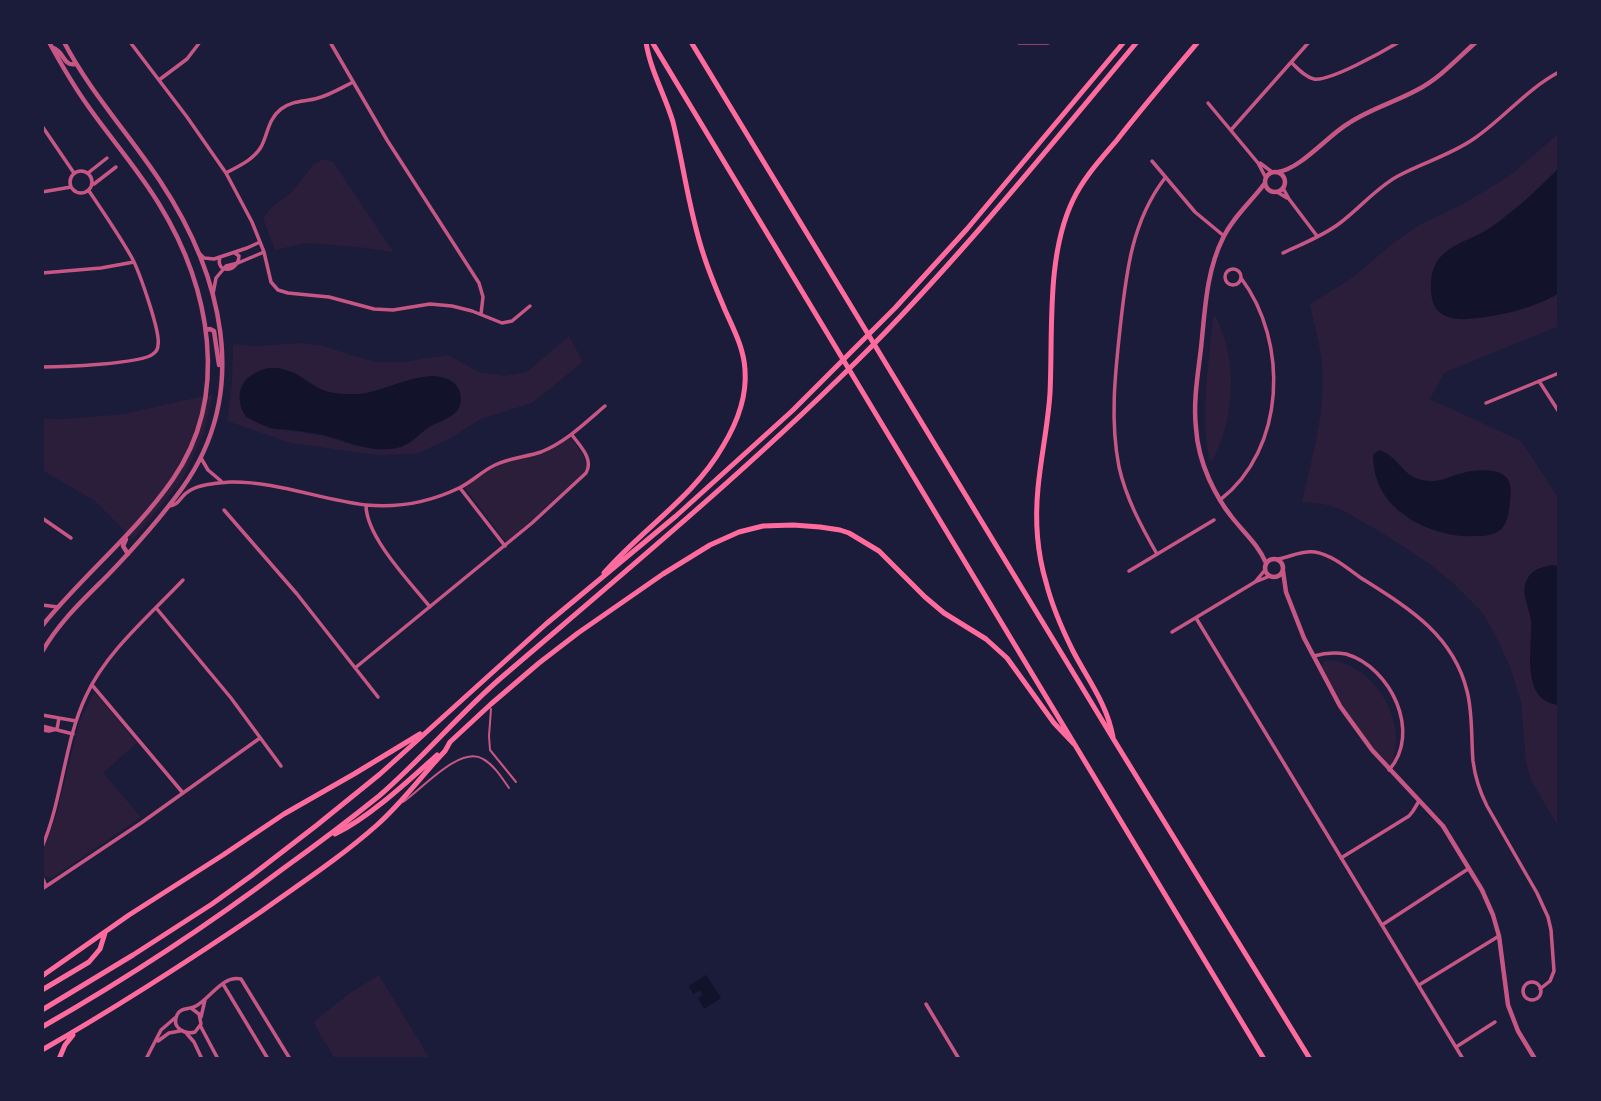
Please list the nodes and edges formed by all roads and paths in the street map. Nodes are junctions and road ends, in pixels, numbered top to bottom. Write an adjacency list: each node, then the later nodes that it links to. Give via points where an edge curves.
1 (64, 42): 18 (street)
2 (130, 42): 20 (street)
3 (200, 42): 20 (street, via 187,59)
4 (330, 42): 21 (street)
5 (646, 42): 94 (main road, via 674,126 697,234 742,351 744,390 730,432 708,469)
6 (652, 42): 119 (main road)
7 (691, 42): 117 (main road)
8 (1019, 42): 9 (main road)
9 (1048, 42)
10 (1124, 42): 94 (main road, via 967,229 867,337 759,442)
11 (1137, 42): 127 (main road, via 974,236 874,344 766,448 486,691 397,779)
12 (1198, 42): 117 (main road, via 1082,184 1061,233 1055,280 1048,411 1037,504 1039,551 1057,617 1103,704)
13 (1309, 42): 17 (street)
14 (1399, 42): 17 (street, via 1323,79 1309,77)
15 (1476, 42): 29 (street, via 1429,83 1348,123)
16 (51, 45): 18 (street, via 67,63); 61 (street, via 171,224 200,297)
17 (1292, 63): 24 (street)
18 (76, 64): 51 (street, via 164,188)
19 (1559, 72): 46 (street, via 1529,90 1467,144 1392,180)
20 (159, 80): 33 (street)
21 (352, 82): 33 (street, via 322,97 285,107 274,115 254,155); 60 (street, via 479,283 484,298)
22 (1208, 103): 24 (street)
23 (42, 127): 31 (street)
24 (1231, 130): 27 (street)
25 (107, 158): 32 (street)
26 (1152, 161): 34 (street)
27 (1258, 163): 30 (street); 35 (street)
28 (116, 167): 37 (street)
29 (1293, 168): 30 (street); 36 (street)
30 (1275, 172): 35 (street); 36 (street, via 1283,177)
31 (74, 173): 32 (street); 38 (street)
32 (88, 173): 37 (street)
33 (226, 173): 47 (street)
34 (1165, 178): 45 (street); 84 (street, via 1144,210 1131,251 1114,396 1119,468 1133,511)
35 (1266, 181): 39 (street); 43 (street)
36 (1284, 185): 42 (street); 44 (street)
37 (92, 186): 40 (street)
38 (71, 187): 40 (street, via 79,194); 41 (street)
39 (1269, 190): 42 (street); 43 (street)
40 (89, 191): 53 (street)
41 (42, 192)
42 (1277, 192): 44 (street)
43 (1254, 199): 45 (street)
44 (1289, 199): 46 (street)
45 (1224, 236): 73 (street, via 1209,282 1195,402 1200,453)
46 (1317, 236): 50 (street)
47 (260, 242): 48 (street); 49 (street)
48 (234, 252): 52 (street); 54 (street)
49 (264, 252): 54 (street); 60 (street, via 271,282 283,292 330,297 374,309 430,304)
50 (1283, 253)
51 (200, 254): 52 (street, via 207,259); 58 (street)
52 (220, 257): 55 (street)
53 (134, 262): 56 (street); 62 (street, via 158,338 155,353 97,364)
54 (238, 263): 55 (street)
55 (224, 268): 58 (street, via 216,278)
56 (42, 273)
57 (1241, 278): 57 (street, via 1234,268 1225,274 1230,285); 73 (street, via 1268,330 1273,394 1255,459)
58 (213, 296): 65 (street, via 221,340)
59 (530, 306): 60 (street, via 507,323)
60 (481, 314)
61 (206, 330): 65 (street, via 215,333); 79 (street, via 207,381 198,429 175,476)
62 (42, 367)
63 (1559, 373): 64 (street)
64 (1539, 381): 66 (street); 68 (street)
65 (221, 387): 70 (street, via 214,425)
66 (1486, 403)
67 (605, 406): 69 (street)
68 (1559, 412)
69 (572, 435): 72 (street, via 539,452 499,463); 81 (street, via 587,458 588,470)
70 (201, 458): 71 (street); 75 (street)
71 (223, 483): 74 (street, via 259,484); 75 (street, via 192,489)
72 (460, 488): 74 (street, via 415,503); 81 (street)
73 (1220, 500): 82 (street)
74 (366, 505): 98 (street, via 368,522 378,540)
75 (169, 506): 83 (street)
76 (224, 510): 105 (street)
77 (42, 518): 80 (street)
78 (1214, 520): 84 (street)
79 (139, 522): 83 (street, via 123,544); 97 (street)
80 (71, 537)
81 (505, 546): 98 (street)
82 (1260, 550): 86 (street); 87 (street)
83 (128, 554): 103 (street, via 71,612)
84 (1157, 554): 90 (street)
85 (1290, 557): 86 (street); 88 (street); 141 (street, via 1317,552 1334,560 1418,615 1454,659 1468,691 1480,791 1548,917 1554,971 1550,982)
86 (1275, 559): 87 (street); 88 (street)
87 (1266, 563): 89 (street)
88 (1283, 568): 91 (street, via 1280,575); 95 (street)
89 (1265, 570): 91 (street); 93 (street)
90 (1129, 571)
91 (1271, 576): 93 (street); 95 (street)
92 (183, 580): 99 (street)
93 (1255, 582): 100 (street)
94 (595, 584): 112 (main road)
95 (1286, 592): 104 (street)
96 (42, 605): 97 (street)
97 (58, 607): 101 (street)
98 (430, 607): 105 (street)
99 (156, 608): 106 (street); 116 (street)
100 (1196, 618): 102 (street); 129 (street)
101 (42, 626)
102 (1172, 632)
103 (42, 652)
104 (1313, 656): 121 (street, via 1340,706); 121 (street, via 1338,653 1355,658 1392,693 1403,738 1401,753)
105 (355, 668): 107 (street)
106 (92, 684): 111 (street); 124 (street)
107 (378, 697)
108 (491, 704): 118 (main road); 119 (main road, via 578,633 710,545 763,526 810,526 849,533 879,551 944,613 1007,658); 122 (lane, via 490,750)
109 (42, 715): 110 (street)
110 (59, 718): 111 (street); 114 (street)
111 (76, 722): 115 (street)
112 (432, 727): 134 (main road, via 292,809); 146 (main road, via 380,774 212,904)
113 (42, 728): 114 (street)
114 (57, 729): 115 (street)
115 (73, 734): 128 (street)
116 (260, 738): 120 (street); 124 (street)
117 (1114, 740): 166 (main road)
118 (450, 742): 126 (main road); 127 (main road, via 398,790)
119 (1074, 744): 165 (main road)
120 (281, 766)
121 (1389, 770): 125 (street)
122 (516, 782)
123 (509, 788): 126 (lane, via 484,760 468,755)
124 (183, 793): 132 (street)
125 (1419, 801): 129 (street, via 1409,816); 130 (street, via 1443,826)
126 (394, 808): 152 (main road, via 303,882)
127 (325, 838): 151 (main road, via 222,915)
128 (42, 846)
129 (1341, 858): 133 (street)
130 (1469, 868): 133 (street); 135 (street)
131 (42, 877): 132 (street)
132 (44, 887)
133 (1382, 925): 140 (street)
134 (105, 933): 136 (main road); 142 (main road, via 93,958)
135 (1499, 936): 140 (street); 168 (street, via 1508,1005)
136 (54, 968): 137 (main road); 138 (main road)
137 (42, 970)
138 (42, 976)
139 (223, 984): 143 (street); 162 (street); 163 (street, via 235,978 244,981)
140 (1419, 985): 156 (street)
141 (1540, 989): 141 (street, via 1529,983 1524,995 1536,999)
142 (42, 990)
143 (205, 999): 145 (street); 148 (street)
144 (926, 1004): 164 (street)
145 (191, 1008): 147 (street); 148 (street)
146 (42, 1010)
147 (176, 1017): 153 (street); 155 (street, via 161,1030)
148 (201, 1019): 150 (street)
149 (1494, 1022): 156 (street)
150 (200, 1026): 154 (street); 161 (street)
151 (42, 1027)
152 (81, 1028): 157 (main road); 159 (main road)
153 (180, 1031): 154 (street); 155 (street)
154 (187, 1034): 160 (street)
155 (156, 1043): 158 (street)
156 (1456, 1047): 167 (street)
157 (42, 1050)
158 (148, 1058)
159 (58, 1059)
160 (202, 1059)
161 (218, 1059)
162 (268, 1059)
163 (290, 1059)
164 (959, 1059)
165 (1264, 1059)
166 (1310, 1059)
167 (1463, 1059)
168 (1535, 1059)

